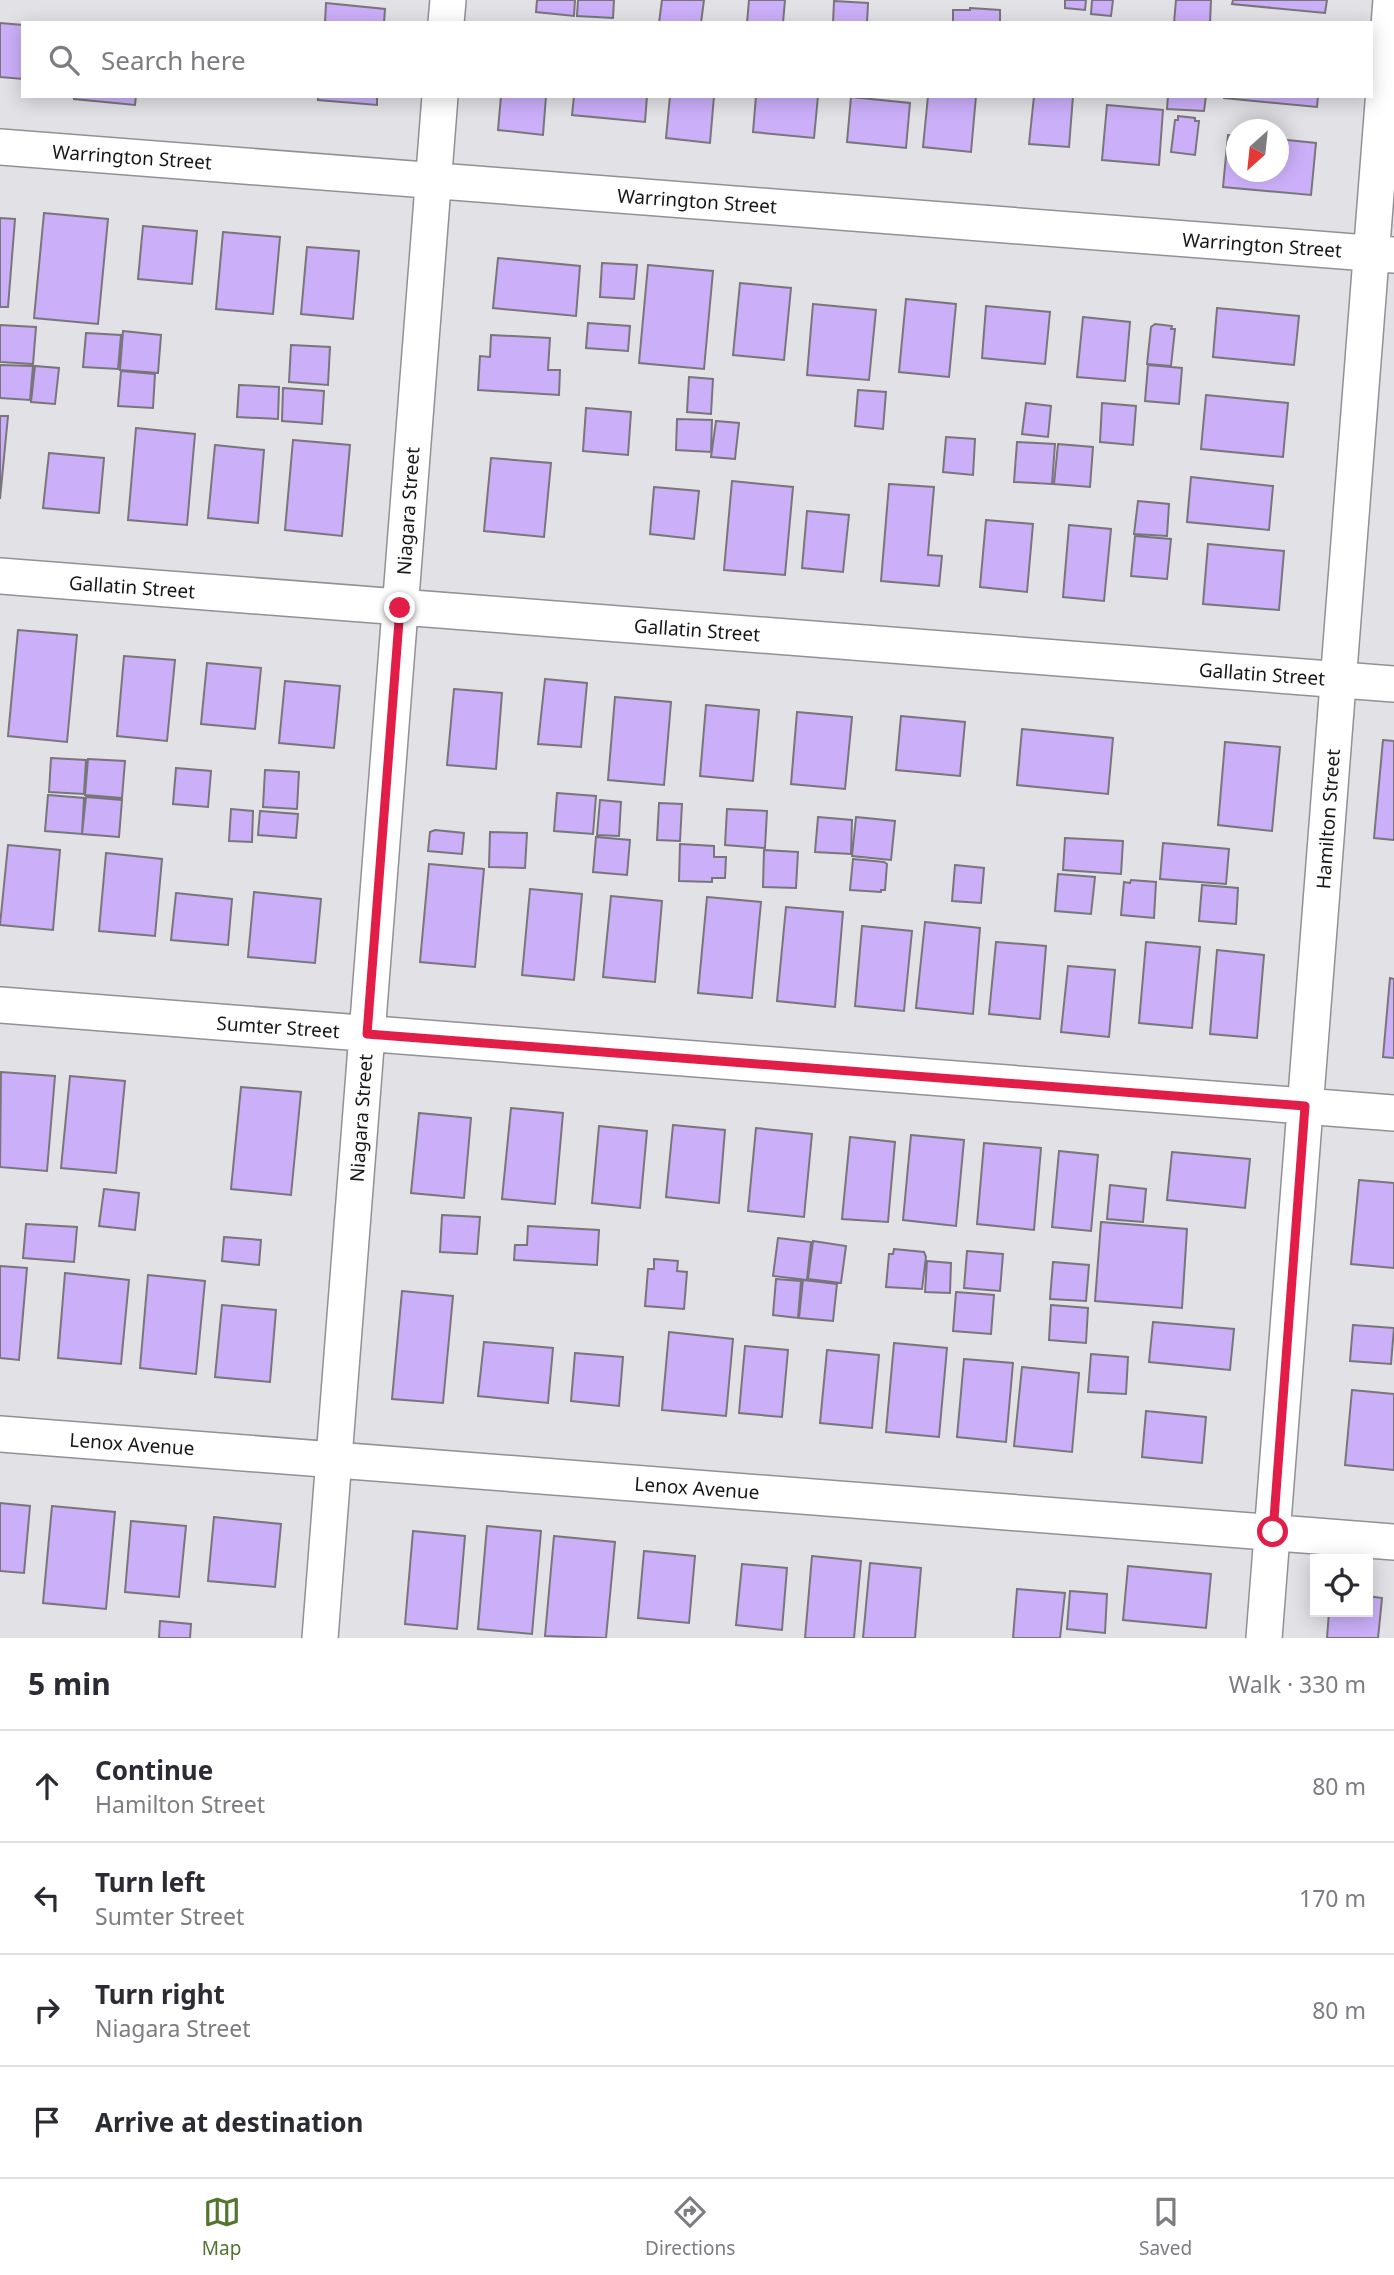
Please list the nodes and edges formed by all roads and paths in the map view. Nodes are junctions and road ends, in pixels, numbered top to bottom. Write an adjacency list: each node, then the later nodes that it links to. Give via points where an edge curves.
1 (448, 0): 3 (street)
2 (1391, 0): 7 (street, Hamilton Street)
3 (446, 21)
4 (440, 98): 6 (street, Niagara Street)
5 (0, 146): 6 (street, Warrington Street)
6 (434, 181): 7 (street, Warrington Street); 9 (street, Niagara Street)
7 (1383, 254): 10 (street, Hamilton Street)
8 (0, 576): 9 (street, Gallatin Street)
9 (400, 608): 10 (street, Gallatin Street); 13 (street, Niagara Street)
10 (1339, 680): 11 (street, Gallatin Street); 14 (street, Hamilton Street)
11 (1394, 684)
12 (0, 1005): 13 (street, Sumter Street)
13 (367, 1034): 14 (street, Sumter Street); 17 (street, Niagara Street)
14 (1305, 1106): 15 (street, Sumter Street); 18 (street, Hamilton Street)
15 (1394, 1113)
16 (0, 1434): 17 (street, Lenox Avenue)
17 (334, 1460): 18 (street, Lenox Avenue); 20 (street, Niagara Street)
18 (1273, 1532): 19 (street, Lenox Avenue); 21 (street, Hamilton Street)
19 (1394, 1542)
20 (320, 1638)
21 (1264, 1638)

